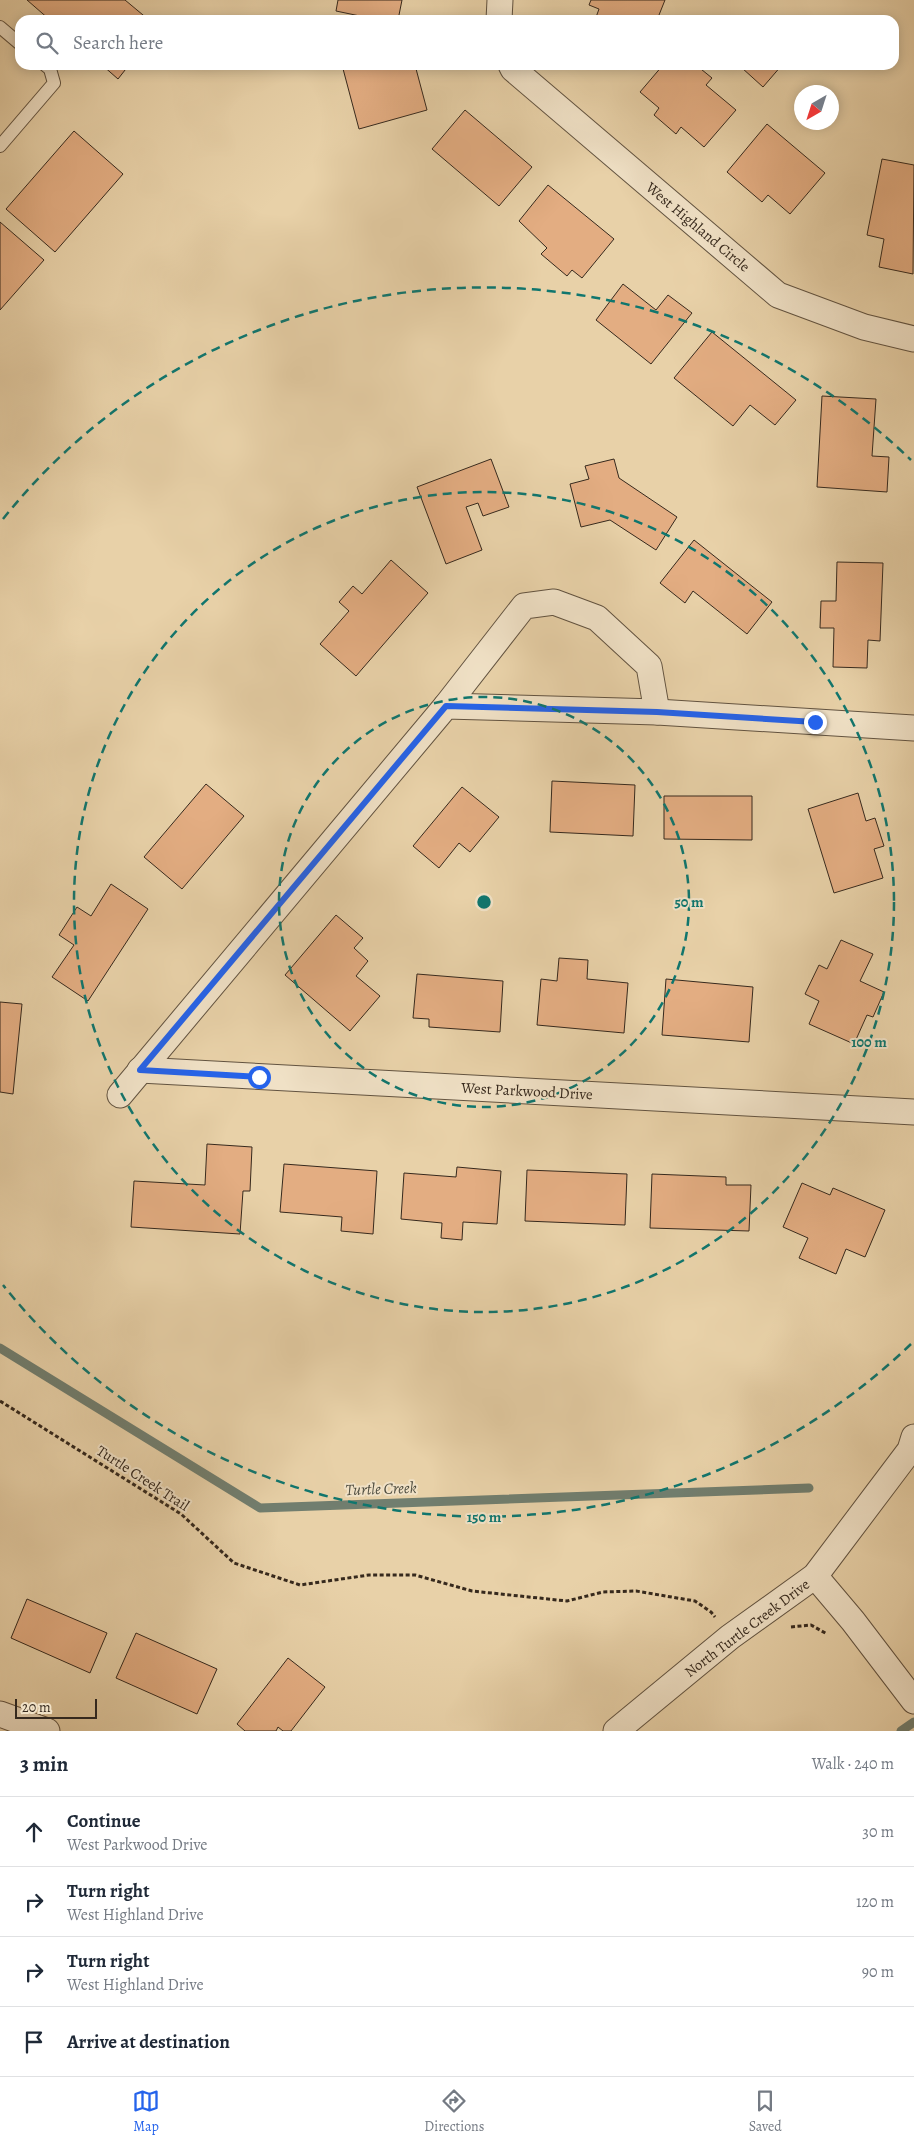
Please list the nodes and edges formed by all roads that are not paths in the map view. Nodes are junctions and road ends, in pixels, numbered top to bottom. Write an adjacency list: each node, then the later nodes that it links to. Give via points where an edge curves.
1 (500, 0): 2 (street)
2 (498, 15)
3 (0, 27): 4 (lane)
4 (15, 40)
5 (50, 70): 7 (lane, via 54,83)
6 (514, 70): 8 (street, West Highland Circle, via 778,294 864,327)
7 (0, 146)
8 (914, 339)
9 (446, 706): 10 (street); 10 (street, via 524,606 554,602 597,618 649,666); 12 (street)
10 (657, 712): 11 (street)
11 (914, 728)
12 (140, 1070): 13 (street); 14 (street, West Parkwood Drive)
13 (120, 1095)
14 (914, 1112)
15 (914, 1437): 16 (street, North Turtle Creek Drive, via 910,1450)
16 (815, 1576): 17 (street); 20 (street, North Turtle Creek Drive, via 730,1637)
17 (914, 1701)
18 (0, 1714): 19 (street)
19 (47, 1731)
20 (616, 1731)

